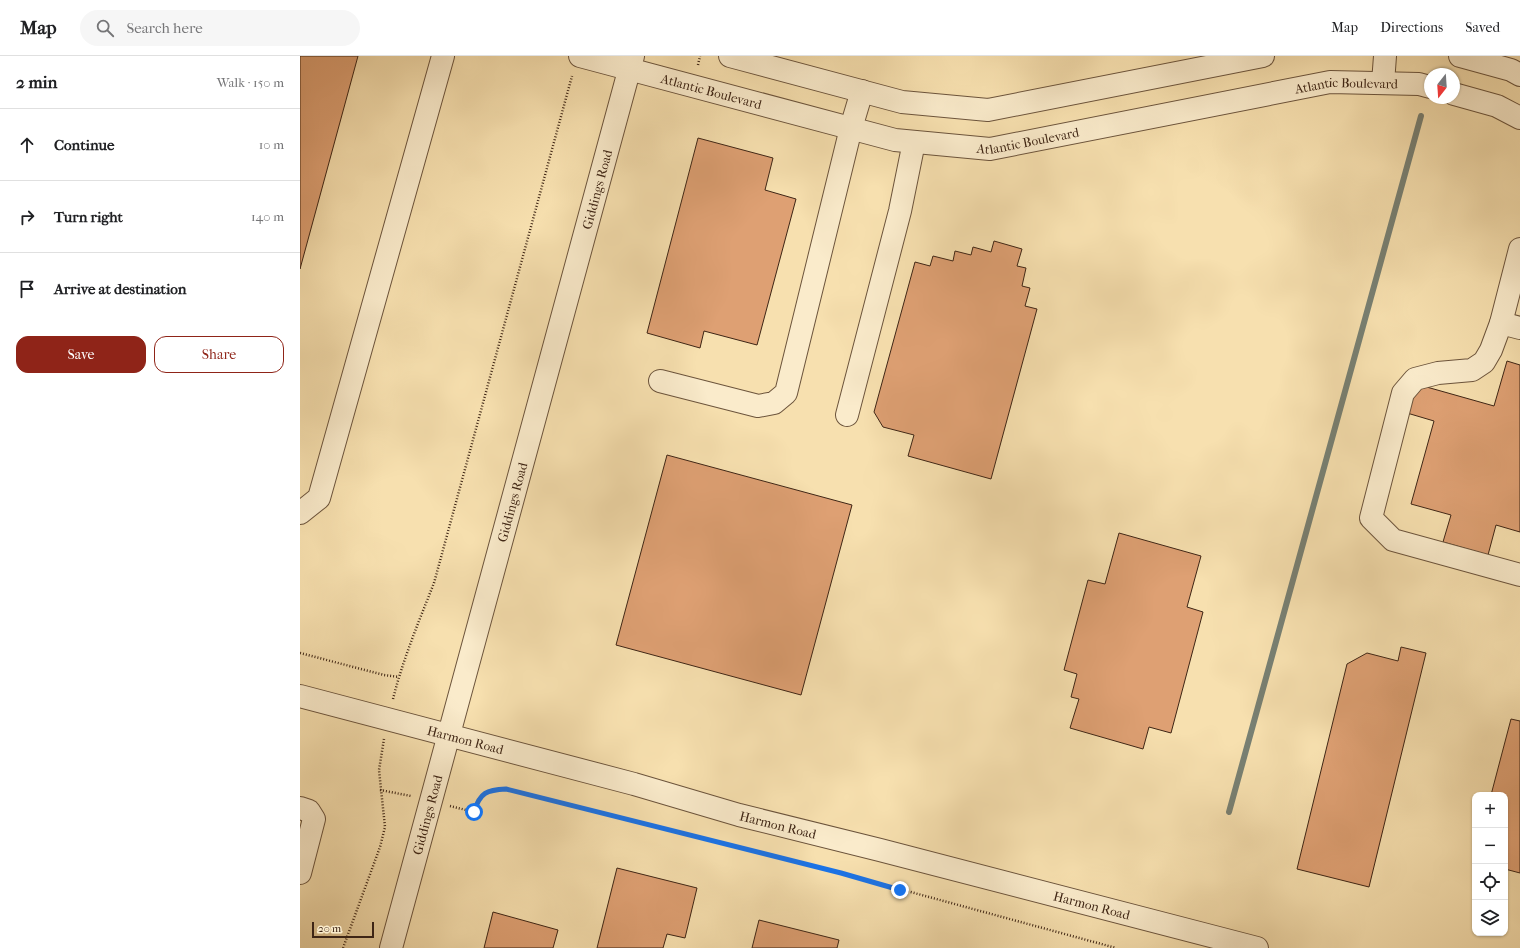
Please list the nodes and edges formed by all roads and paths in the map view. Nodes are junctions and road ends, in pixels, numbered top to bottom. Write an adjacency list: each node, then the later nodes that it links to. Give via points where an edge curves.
1 (443, 56): 22 (street, via 319,498)
2 (730, 56): 13 (street)
3 (1263, 56): 9 (street)
4 (1385, 56): 11 (street)
5 (1460, 56): 6 (street)
6 (1484, 59): 10 (street)
7 (577, 63): 8 (street, Atlantic Boulevard); 25 (path, via 434,583)
8 (631, 63): 16 (street, Atlantic Boulevard); 28 (street, Giddings Road)
9 (1179, 64): 13 (street, via 988,110 902,102)
10 (1520, 75)
11 (1383, 83): 12 (street, Atlantic Boulevard); 17 (street, Atlantic Boulevard, via 1330,82 990,149)
12 (1424, 86)
13 (862, 91): 16 (street)
14 (1460, 96): 15 (street, via 1497,106)
15 (1520, 118)
16 (851, 128): 17 (street, Atlantic Boulevard, via 895,140); 20 (street, via 786,393 774,402 758,406)
17 (914, 142): 21 (street, via 900,211)
18 (1520, 249): 19 (street)
19 (1510, 326): 23 (street, via 1484,362 1472,370 1438,373 1415,379 1403,393 1371,518 1393,540)
20 (660, 381)
21 (847, 415)
22 (300, 513)
23 (1520, 575)
24 (300, 653): 25 (path)
25 (399, 677): 26 (path)
26 (395, 692)
27 (300, 696): 28 (street, Harmon Road)
28 (448, 735): 36 (street, Giddings Road); 38 (street, Harmon Road, via 634,784 739,815)
29 (381, 752): 30 (path)
30 (380, 790): 31 (path); 35 (path, via 385,827)
31 (404, 795)
32 (448, 805): 37 (path, via 474,812 484,794 492,790 506,789 841,873)
33 (300, 808): 34 (street, via 309,811 314,819)
34 (300, 873)
35 (344, 948)
36 (391, 948)
37 (1116, 948)
38 (1257, 948)

